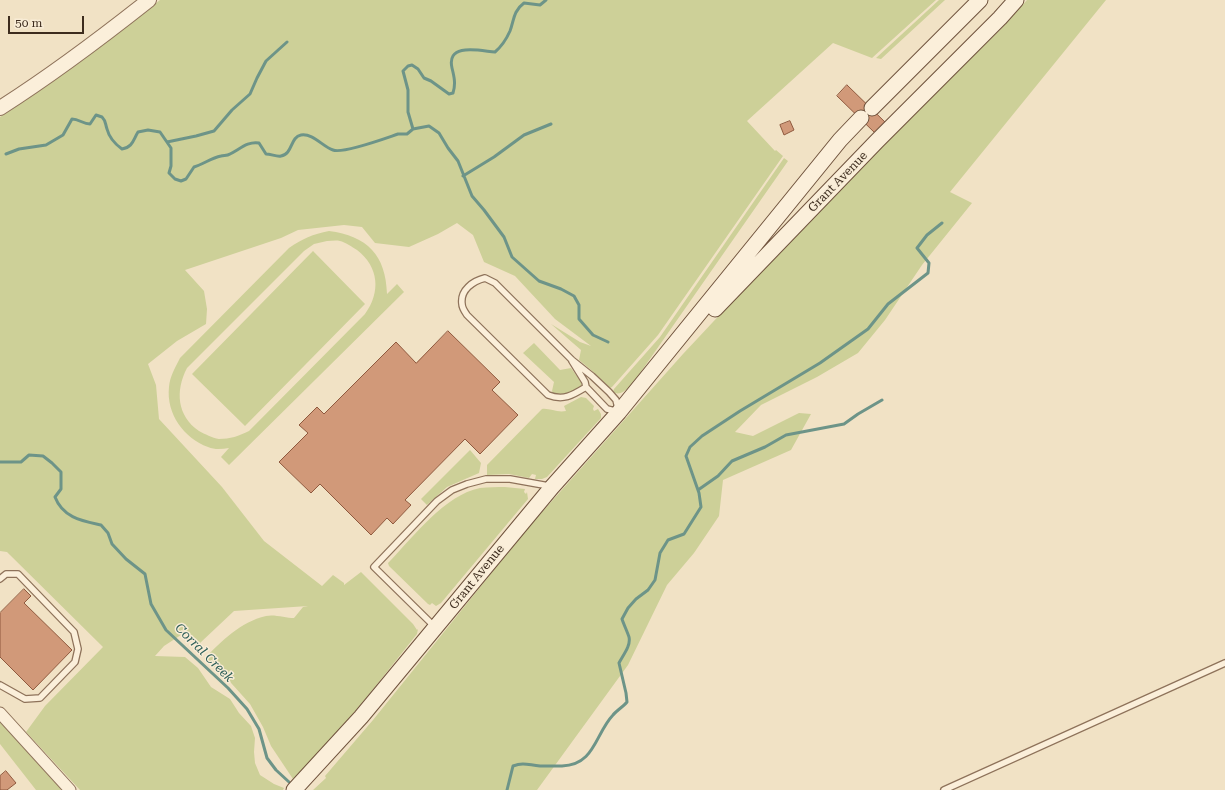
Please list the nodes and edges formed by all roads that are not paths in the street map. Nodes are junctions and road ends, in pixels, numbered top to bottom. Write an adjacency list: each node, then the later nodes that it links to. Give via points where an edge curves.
1 (149, 0): 4 (street, via 42,81)
2 (980, 0): 6 (main road, Grant Avenue, via 840,140)
3 (1016, 0): 6 (main road, Grant Avenue)
4 (0, 108)
5 (572, 360): 7 (lane); 7 (lane, via 495,283 485,278 476,280 466,288 462,305 467,316 548,395 556,399 566,398); 8 (lane, via 616,400)
6 (660, 364): 8 (main road, Grant Avenue)
7 (586, 387): 8 (lane, via 607,409)
8 (619, 412): 9 (main road, Grant Avenue)
9 (552, 487): 11 (main road, Grant Avenue); 11 (lane, via 510,479 486,479 452,490 437,501 374,567)
10 (0, 579): 13 (lane, via 6,574 18,574 74,632 78,649 75,662 40,698 25,699)
11 (436, 628): 16 (main road, Grant Avenue, via 362,717)
12 (1225, 663): 17 (lane)
13 (0, 685)
14 (0, 712): 15 (street)
15 (70, 790)
16 (294, 790)
17 (944, 790)

